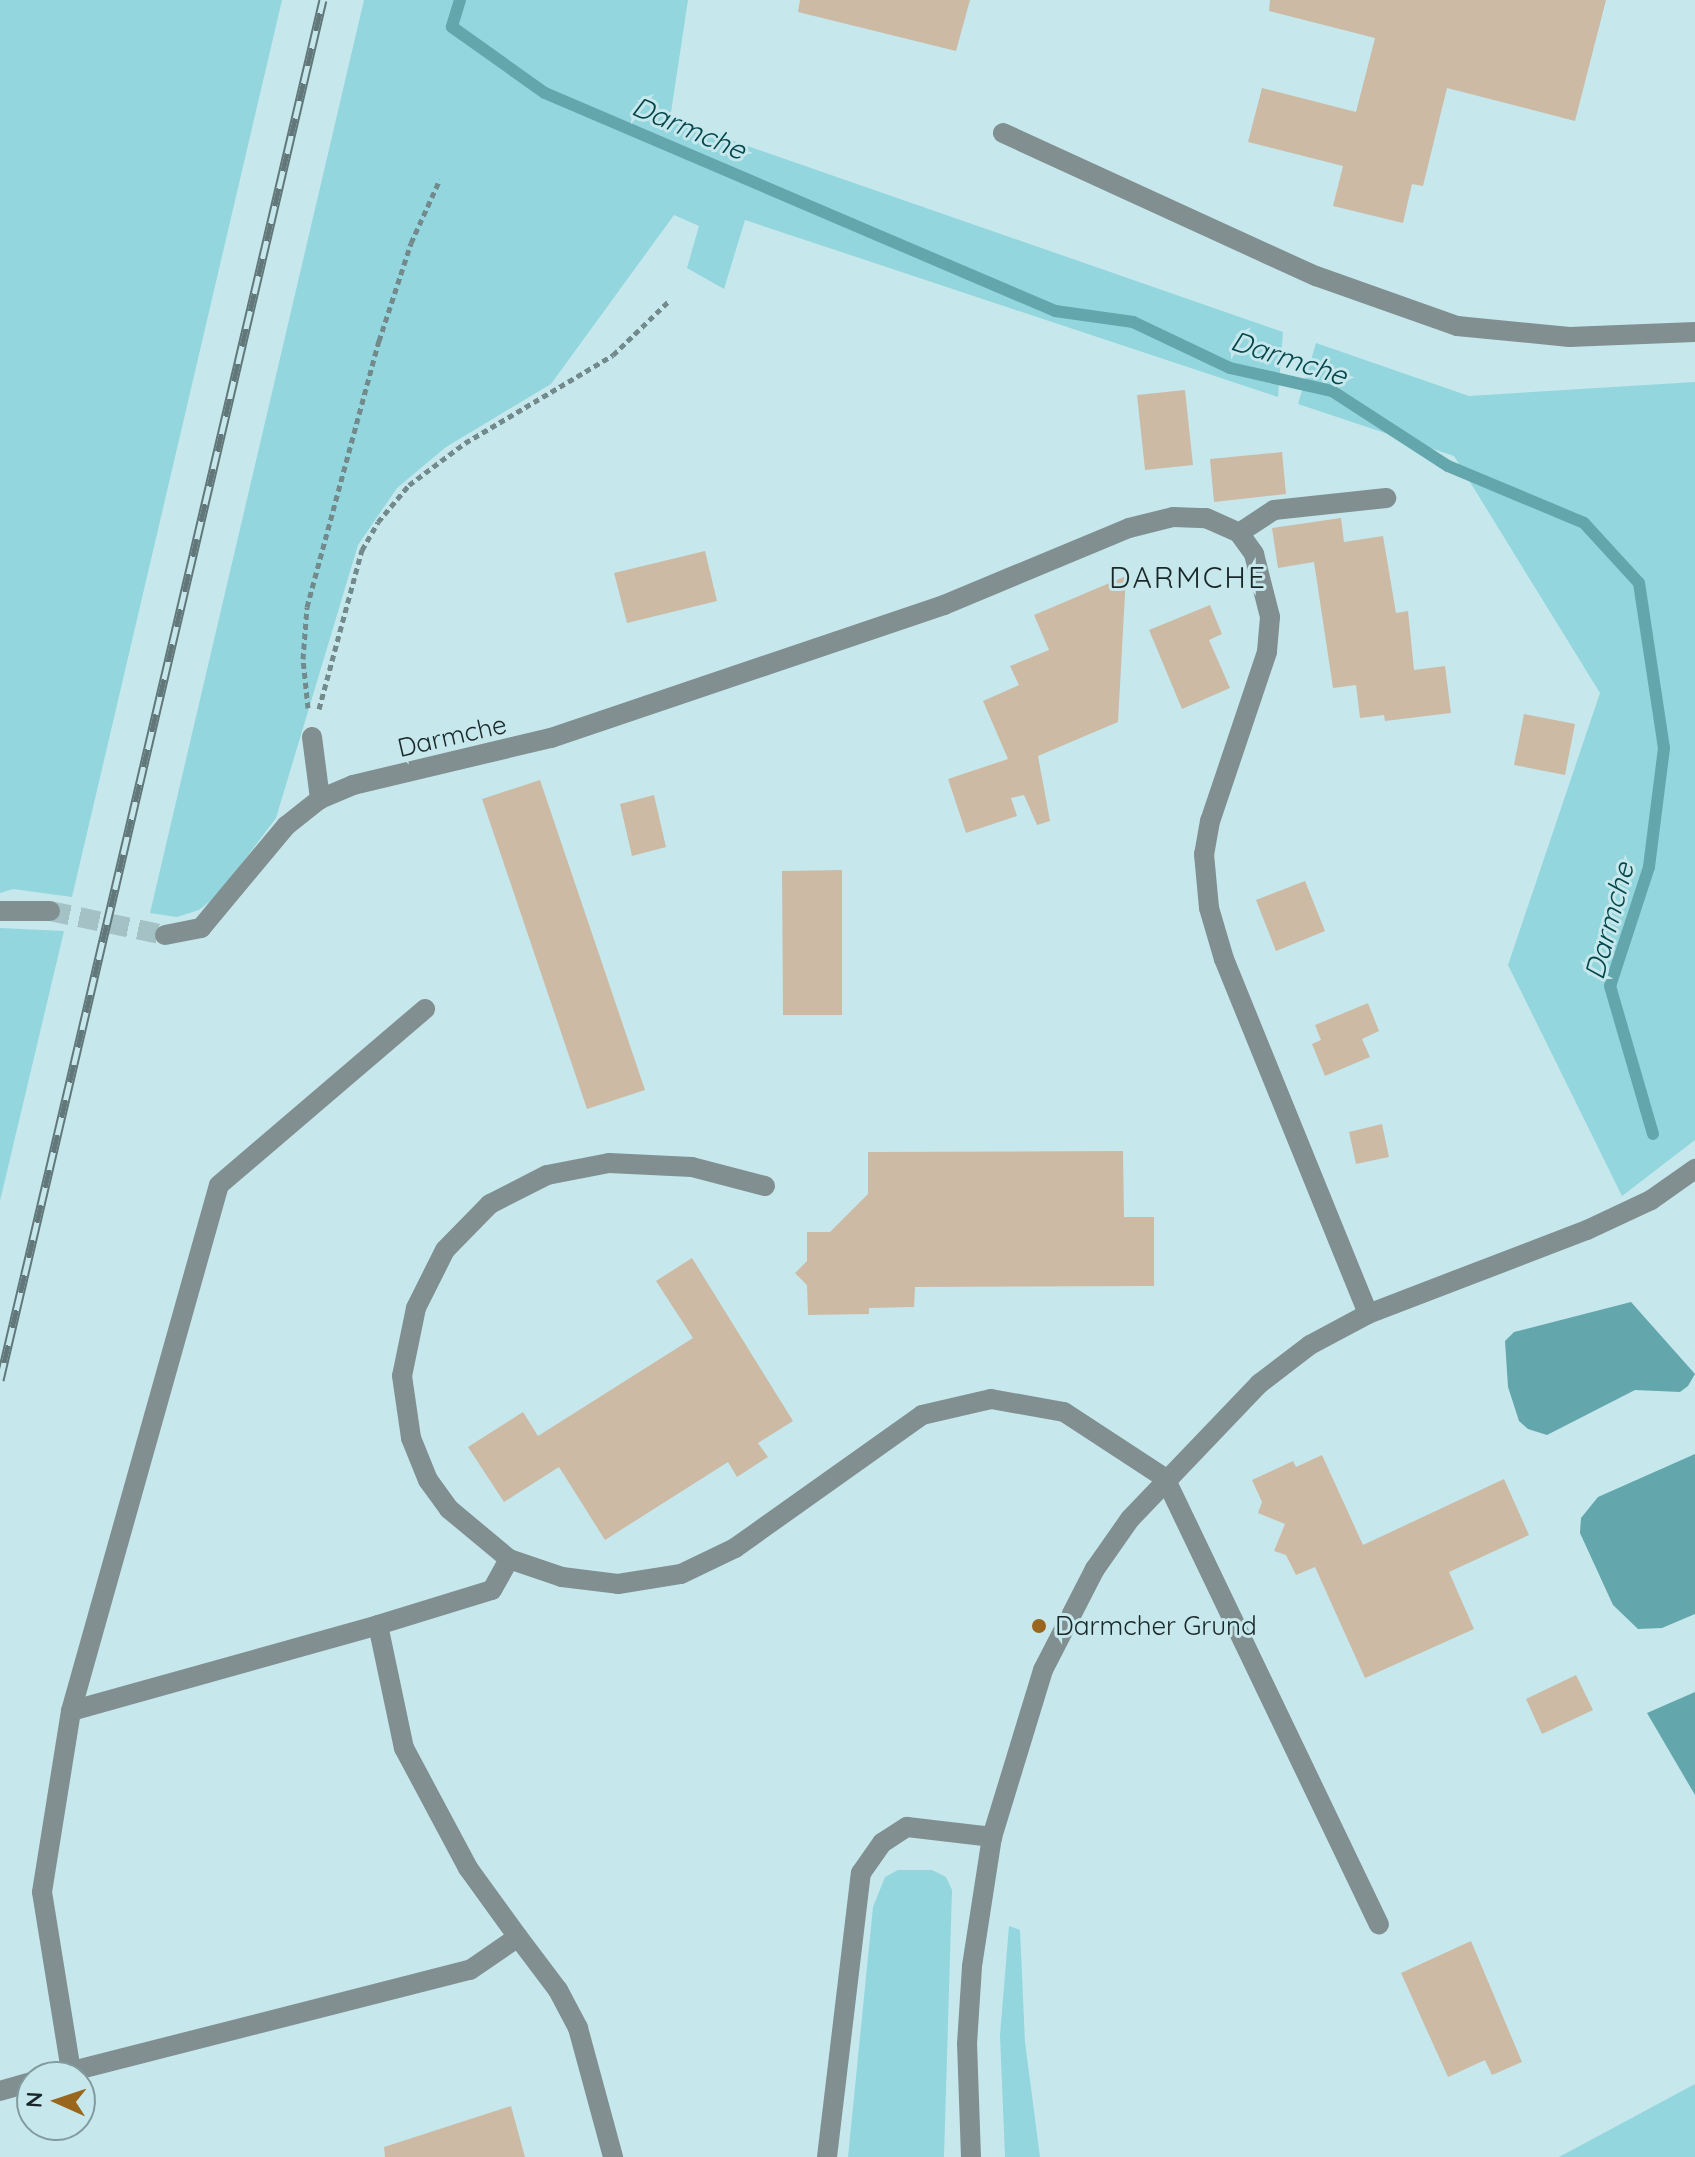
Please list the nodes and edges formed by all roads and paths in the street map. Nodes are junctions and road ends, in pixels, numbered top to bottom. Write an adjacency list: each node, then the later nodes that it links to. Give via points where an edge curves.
1 (1003, 133): 4 (street, via 1316,276 1457,326 1569,337)
2 (440, 179): 7 (path, via 411,243 379,341 307,607 303,659)
3 (669, 301): 7 (path, via 613,355 431,468 378,522 362,550)
4 (1695, 332)
5 (1386, 498): 6 (street, via 1274,510)
6 (1239, 533): 8 (street, Darmche, via 1206,518 1173,517 1129,528 958,600 551,738 353,785); 15 (street, via 1254,554 1270,617 1267,652 1210,821 1204,854 1209,908 1224,959)
7 (312, 737): 8 (street)
8 (320, 799): 11 (street, Darmche, via 286,826 201,928)
9 (0, 911): 10 (street)
10 (50, 911)
11 (165, 935)
12 (425, 1009): 19 (street, via 219,1185)
13 (1695, 1169): 15 (street, via 1651,1200 1587,1230)
14 (765, 1186): 17 (street, via 678,1166 609,1163 547,1175 490,1204 445,1250 405,1342 404,1408 428,1480 476,1537)
15 (1368, 1314): 16 (street, via 1310,1345 1259,1384)
16 (1165, 1478): 17 (street, via 1064,1412 991,1399 922,1415 735,1548 681,1574 618,1584 562,1577); 20 (street, via 1095,1569 1059,1636 1026,1722); 21 (street)
17 (509, 1559): 18 (street, via 492,1590)
18 (378, 1625): 19 (street); 22 (street, via 404,1748 468,1868)
19 (71, 1711): 23 (street, via 42,1892)
20 (992, 1837): 26 (street, via 907,1827 882,1843 861,1873); 27 (street, via 972,1966 967,2044)
21 (1379, 1924)
22 (518, 1937): 24 (street, via 470,1970); 25 (street, via 558,1990 578,2028)
23 (69, 2061)
24 (96, 2065)
25 (613, 2157)
26 (827, 2157)
27 (971, 2157)

